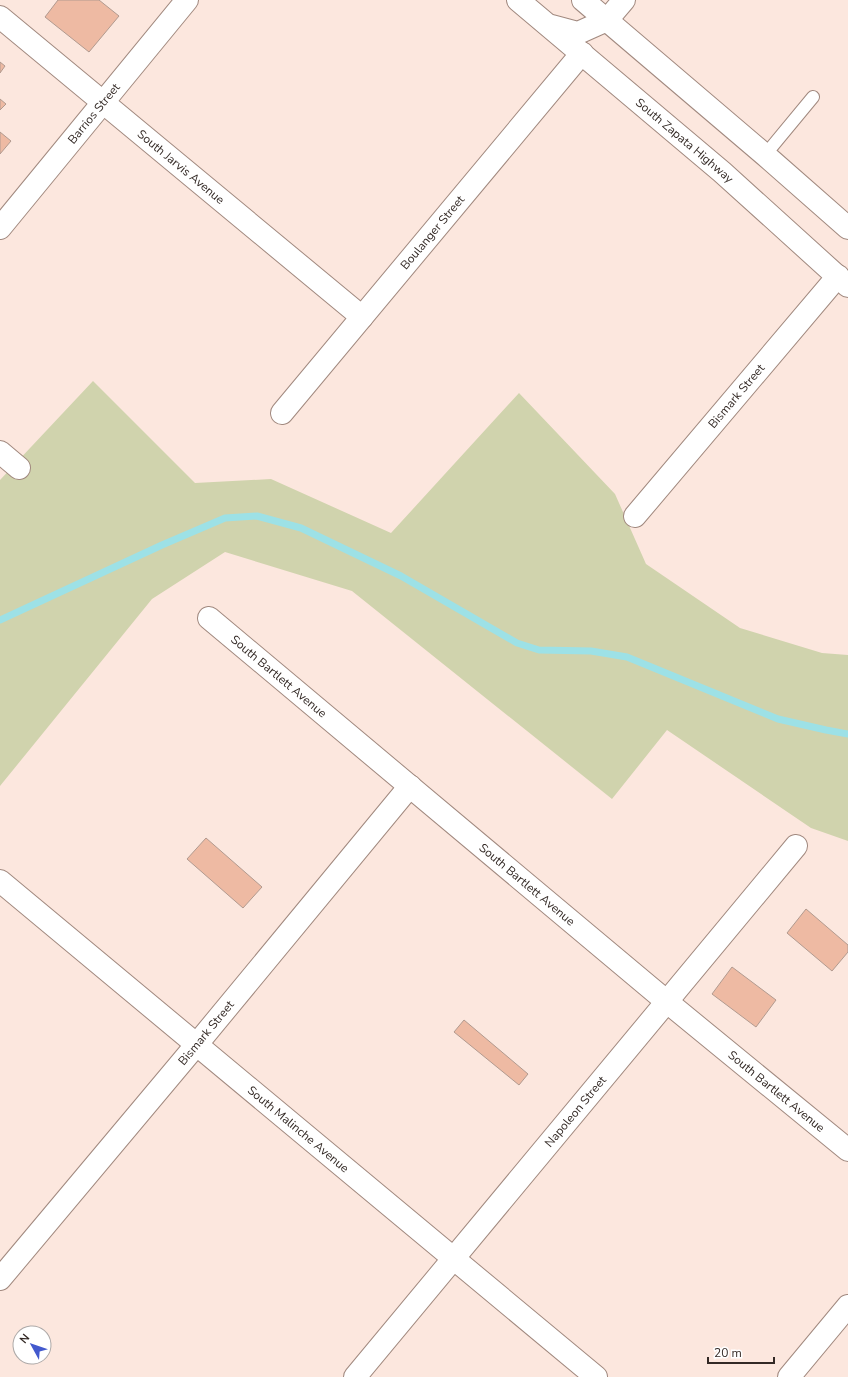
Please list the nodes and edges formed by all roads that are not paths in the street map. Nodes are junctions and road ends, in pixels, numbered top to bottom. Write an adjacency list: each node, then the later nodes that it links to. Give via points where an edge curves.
1 (188, 0): 10 (street, Barrios Street)
2 (518, 0): 7 (street, South Zapata Highway)
3 (583, 0): 6 (street)
4 (624, 0): 6 (street)
5 (0, 17): 10 (street, South Jarvis Avenue)
6 (607, 20): 7 (street, via 578,33); 11 (street)
7 (547, 24): 8 (street, South Zapata Highway)
8 (582, 52): 14 (street, South Zapata Highway, via 722,172); 15 (street, Boulanger Street)
9 (813, 97): 11 (lane)
10 (104, 102): 12 (street, Barrios Street); 15 (street, South Jarvis Avenue)
11 (765, 155): 13 (street)
12 (0, 228)
13 (848, 228)
14 (843, 281): 19 (street, Bismark Street)
15 (362, 317): 16 (street, Boulanger Street)
16 (282, 413)
17 (0, 452): 18 (street)
18 (19, 468)
19 (635, 516)
20 (209, 618): 21 (street, South Bartlett Avenue)
21 (410, 786): 24 (street, South Bartlett Avenue); 25 (street, Bismark Street)
22 (796, 846): 24 (street, Napoleon Street)
23 (0, 881): 25 (street, South Malinche Avenue)
24 (666, 1001): 26 (street, South Bartlett Avenue); 27 (street, Napoleon Street)
25 (197, 1044): 27 (street, South Malinche Avenue); 28 (street, Bismark Street)
26 (848, 1150)
27 (453, 1258): 30 (street, Napoleon Street); 31 (street, South Malinche Avenue)
28 (0, 1279)
29 (848, 1306): 32 (street)
30 (355, 1377)
31 (596, 1377)
32 (789, 1377)

